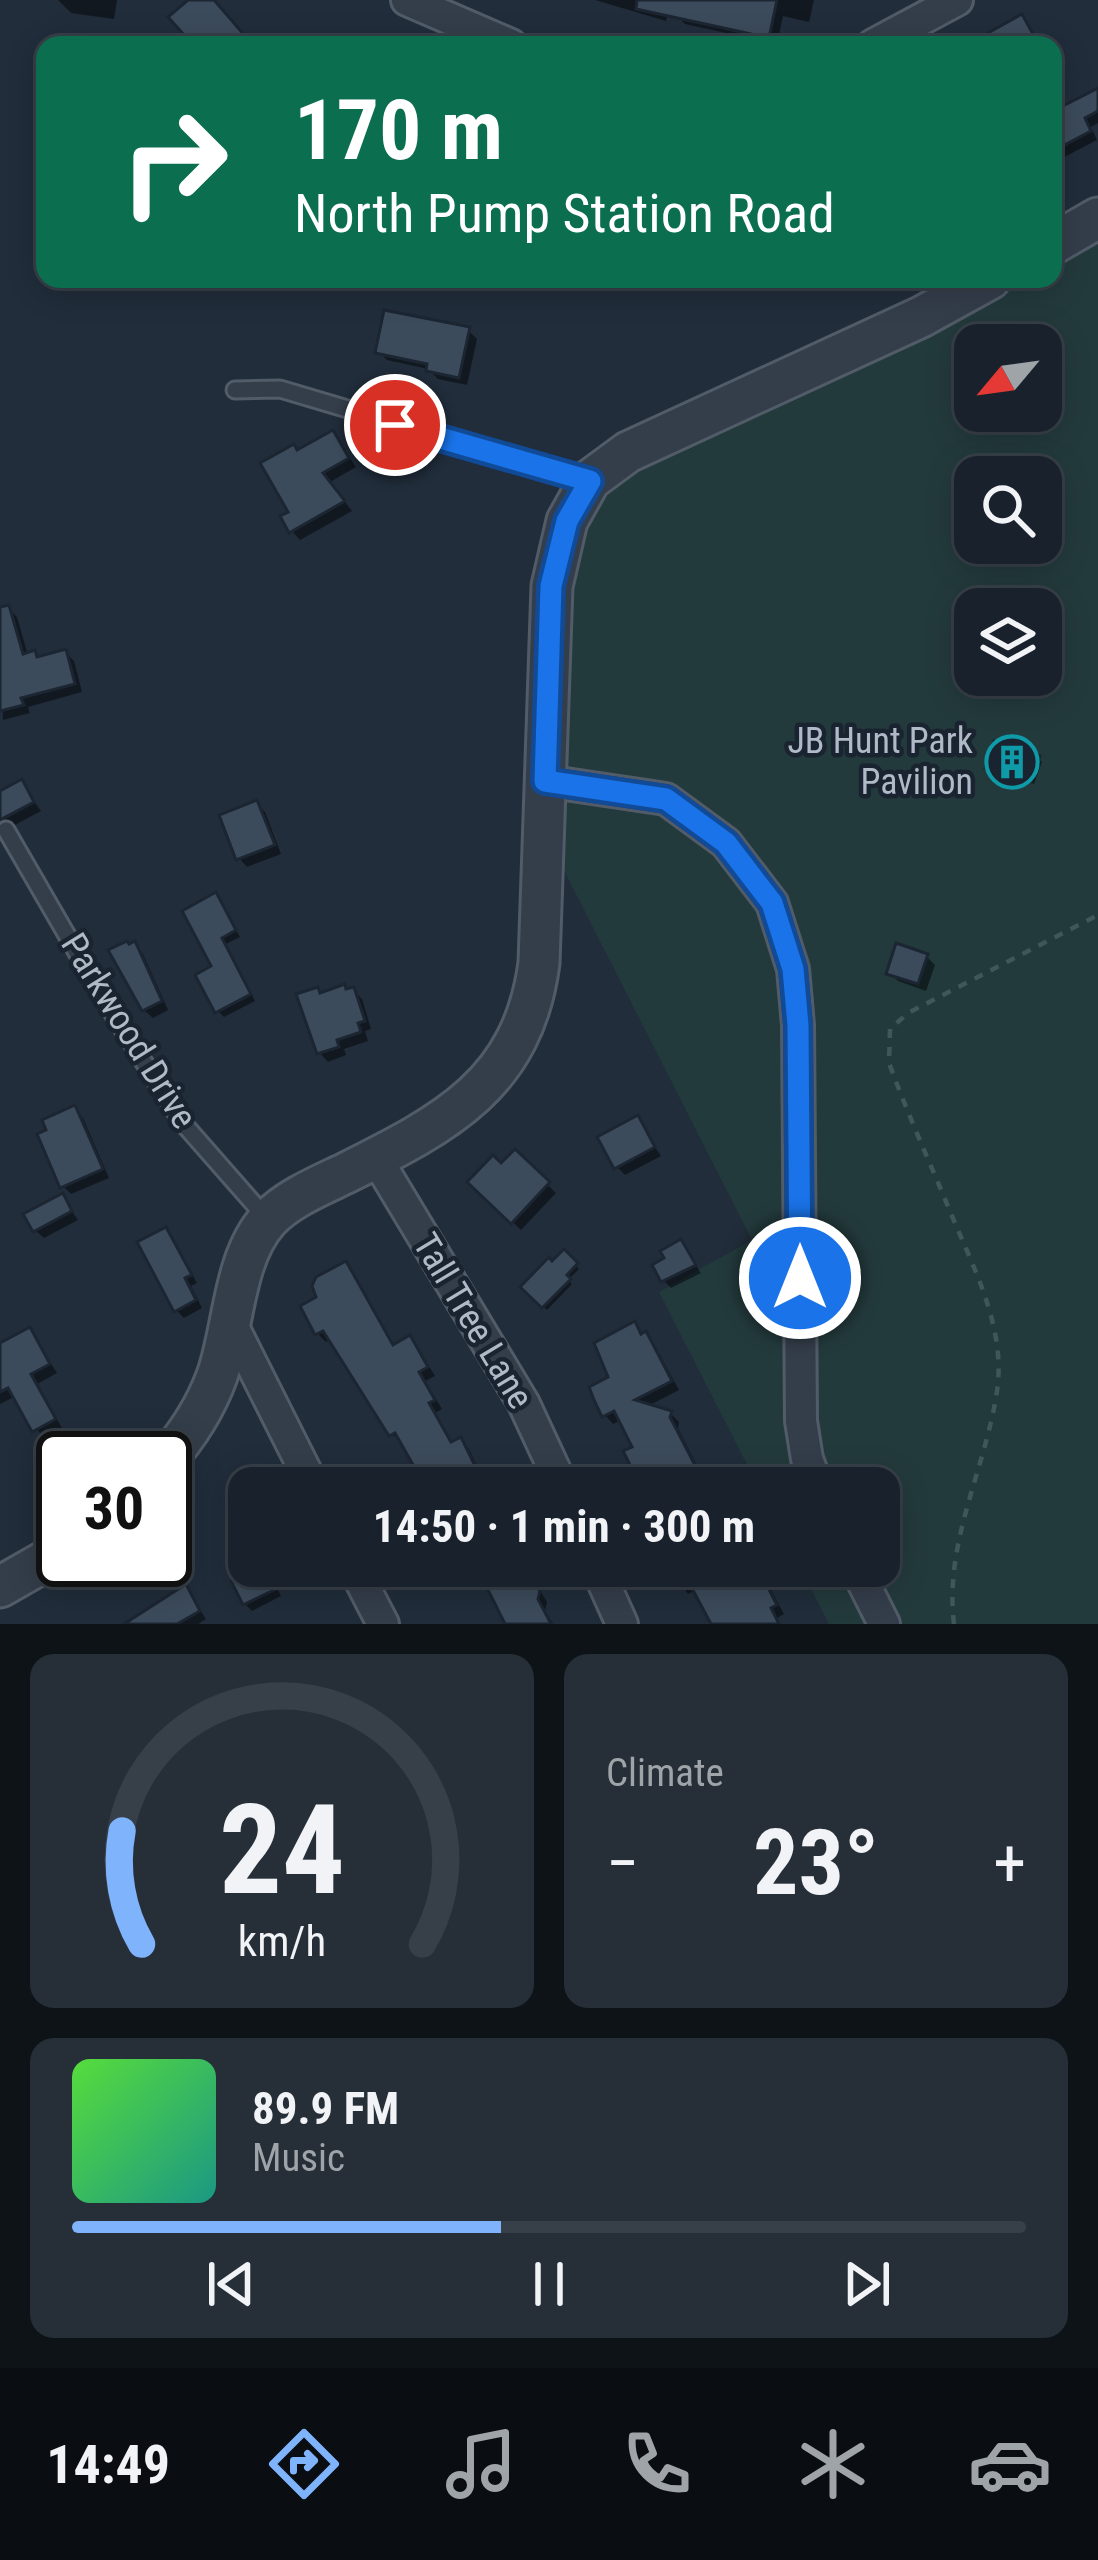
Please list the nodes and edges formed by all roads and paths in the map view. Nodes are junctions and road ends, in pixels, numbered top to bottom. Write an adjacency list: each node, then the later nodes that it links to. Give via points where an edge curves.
1 (407, 0): 3 (street)
2 (957, 0): 4 (street)
3 (490, 36)
4 (890, 36)
5 (1098, 218): 6 (street)
6 (1062, 239)
7 (974, 288): 9 (street, via 628,452)
8 (235, 389): 9 (lane, via 280,389)
9 (590, 481): 10 (street, via 567,521 551,586)
10 (545, 781): 13 (street, via 538,963 514,1050 480,1092); 19 (street, via 666,799 726,843 772,903 793,969 798,1025 801,1421)
11 (6, 830): 14 (lane, Parkwood Drive, via 182,1123)
12 (1098, 915): 28 (path, via 890,1029 889,1064 985,1294 997,1347 997,1390 958,1537)
13 (376, 1158): 14 (street); 18 (street, Tall Tree Lane, via 524,1404)
14 (268, 1220): 15 (street, via 244,1264)
15 (230, 1323): 16 (street, via 217,1378); 17 (street)
16 (188, 1431)
17 (303, 1467)
18 (552, 1467)
19 (810, 1467)
20 (36, 1566): 21 (street)
21 (0, 1587)
22 (364, 1587): 25 (street)
23 (605, 1587): 26 (street)
24 (866, 1587): 27 (street)
25 (382, 1624)
26 (622, 1624)
27 (884, 1624)
28 (954, 1624)

